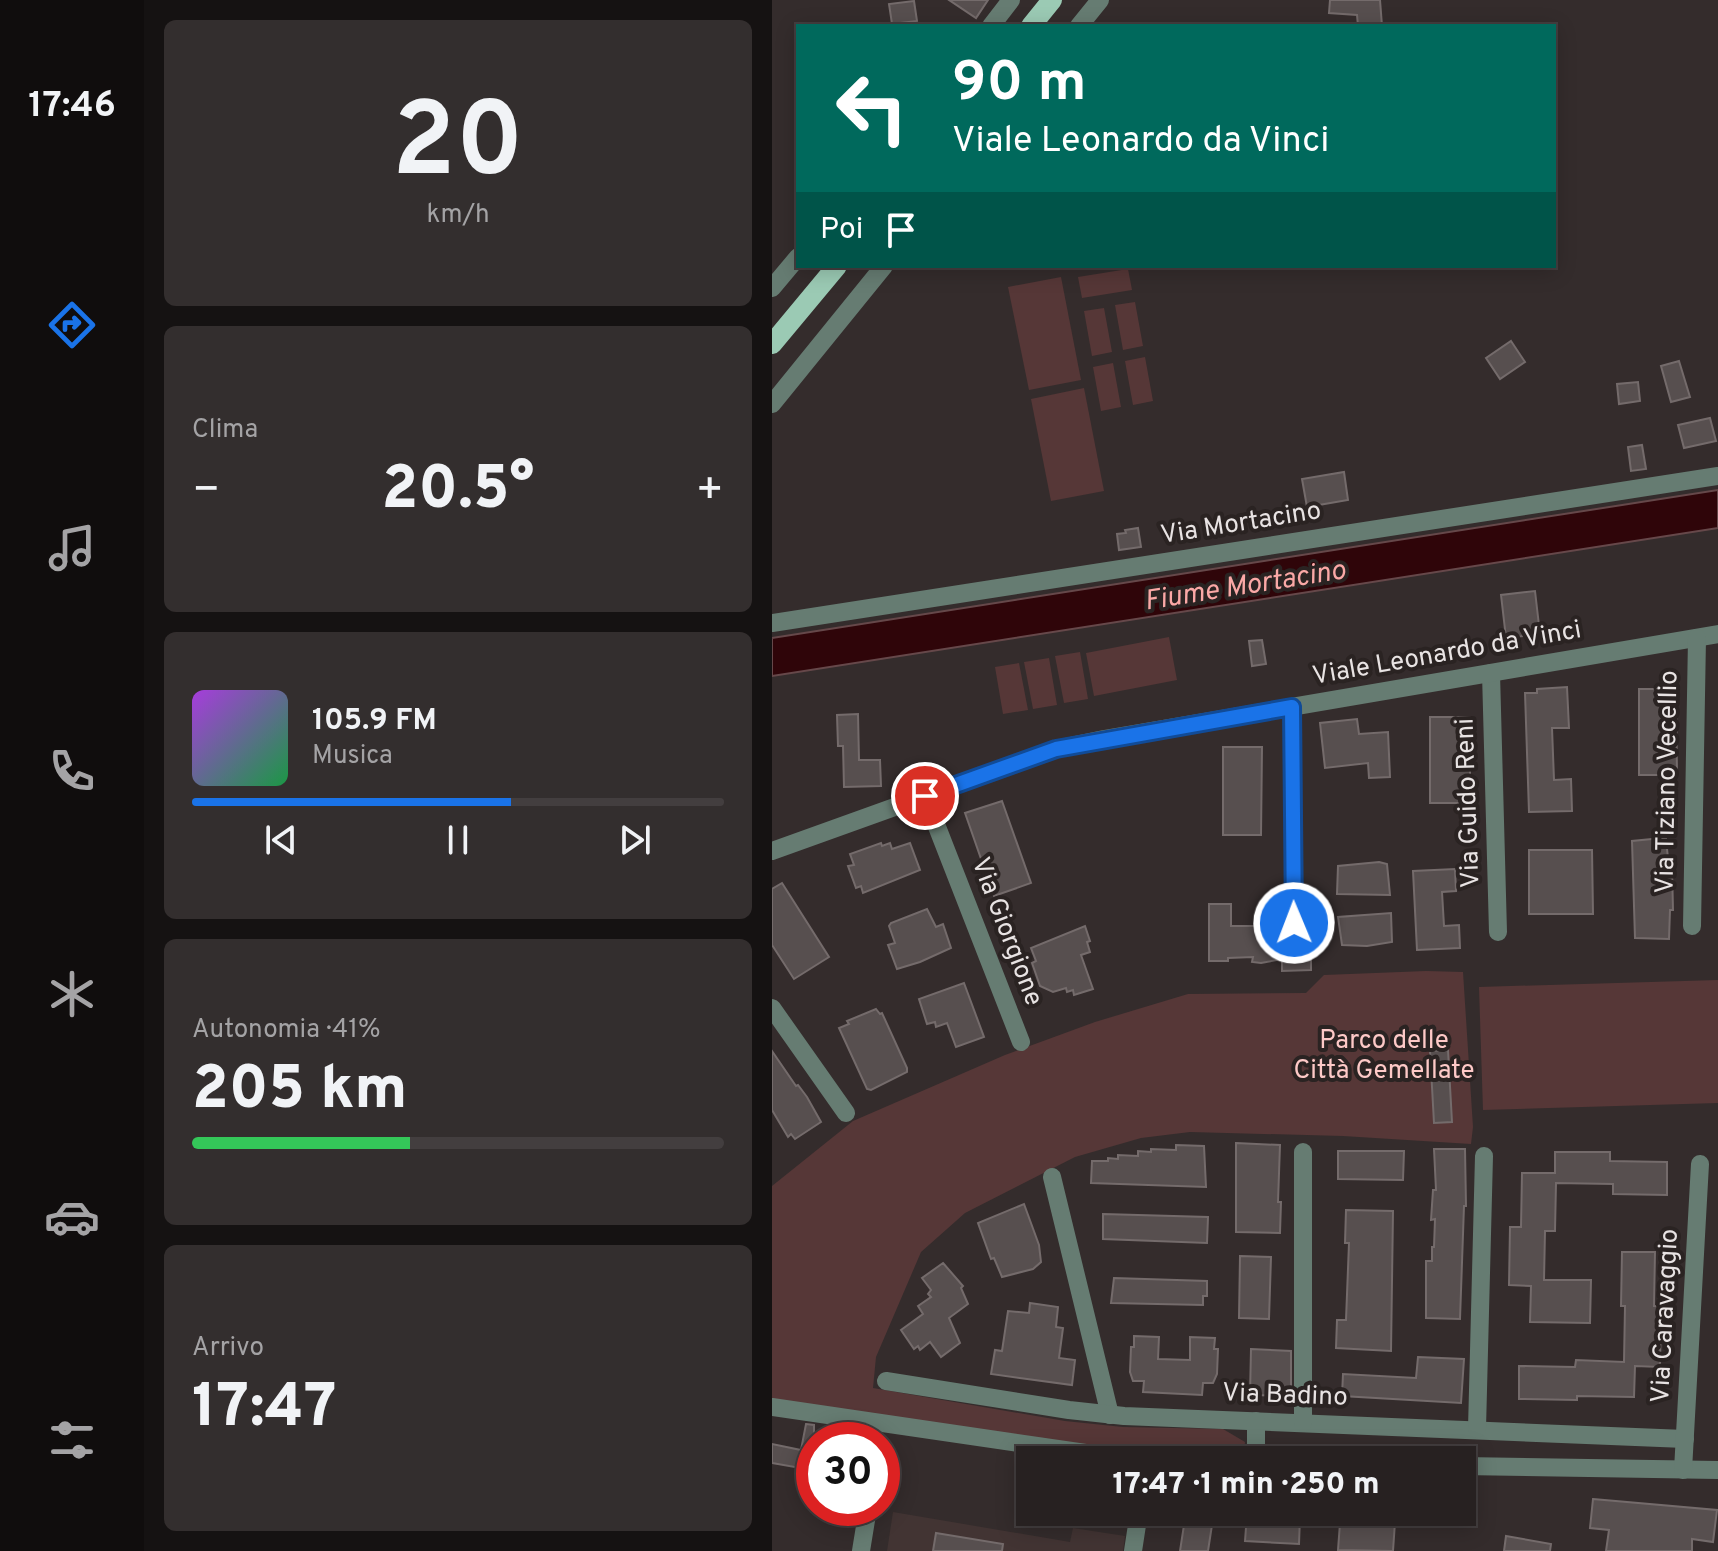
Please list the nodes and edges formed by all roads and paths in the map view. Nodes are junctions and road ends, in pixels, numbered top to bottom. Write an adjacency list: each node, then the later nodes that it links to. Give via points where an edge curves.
1 (1011, 0): 4 (street)
2 (1052, 0): 5 (main road)
3 (1100, 0): 6 (street)
4 (993, 24)
5 (1033, 24)
6 (1081, 24)
7 (796, 259): 10 (street)
8 (835, 268): 11 (main road)
9 (882, 268): 12 (street)
10 (772, 288)
11 (772, 344)
12 (772, 404)
13 (1718, 476): 14 (street, Via Mortacino)
14 (772, 623)
15 (1718, 634): 16 (street, Viale Leonardo da Vinci)
16 (1697, 638): 17 (street, Viale Leonardo da Vinci); 22 (street, Via Tiziano Vecellio)
17 (1491, 673): 18 (street, Viale Leonardo da Vinci); 23 (street, Via Guido Reni)
18 (1292, 707): 19 (street, Viale Leonardo da Vinci, via 1056,749); 21 (street)
19 (925, 796): 20 (street, Viale Leonardo da Vinci); 25 (street, Via Giorgione)
20 (772, 851)
21 (1294, 923)
22 (1692, 926)
23 (1498, 932)
24 (772, 1008): 26 (street)
25 (1021, 1042)
26 (846, 1113)
27 (1303, 1152): 36 (street)
28 (1484, 1156): 37 (street)
29 (1700, 1164): 39 (street, Via Caravaggio)
30 (1052, 1177): 33 (street)
31 (886, 1381): 33 (street, Via Badino)
32 (772, 1407): 35 (street)
33 (1110, 1415): 34 (street, Via Badino)
34 (1256, 1421): 36 (street, Via Badino); 40 (street)
35 (837, 1422)
36 (1303, 1423): 37 (street, Via Badino)
37 (1477, 1429): 39 (street, Via Badino)
38 (900, 1434): 41 (street)
39 (1685, 1439): 43 (street, Via Caravaggio)
40 (1256, 1446)
41 (1016, 1447)
42 (1476, 1466): 43 (street)
43 (1683, 1470): 44 (street)
44 (1718, 1470)
45 (865, 1526): 47 (street)
46 (1137, 1526): 48 (street)
47 (861, 1551)
48 (1133, 1551)

